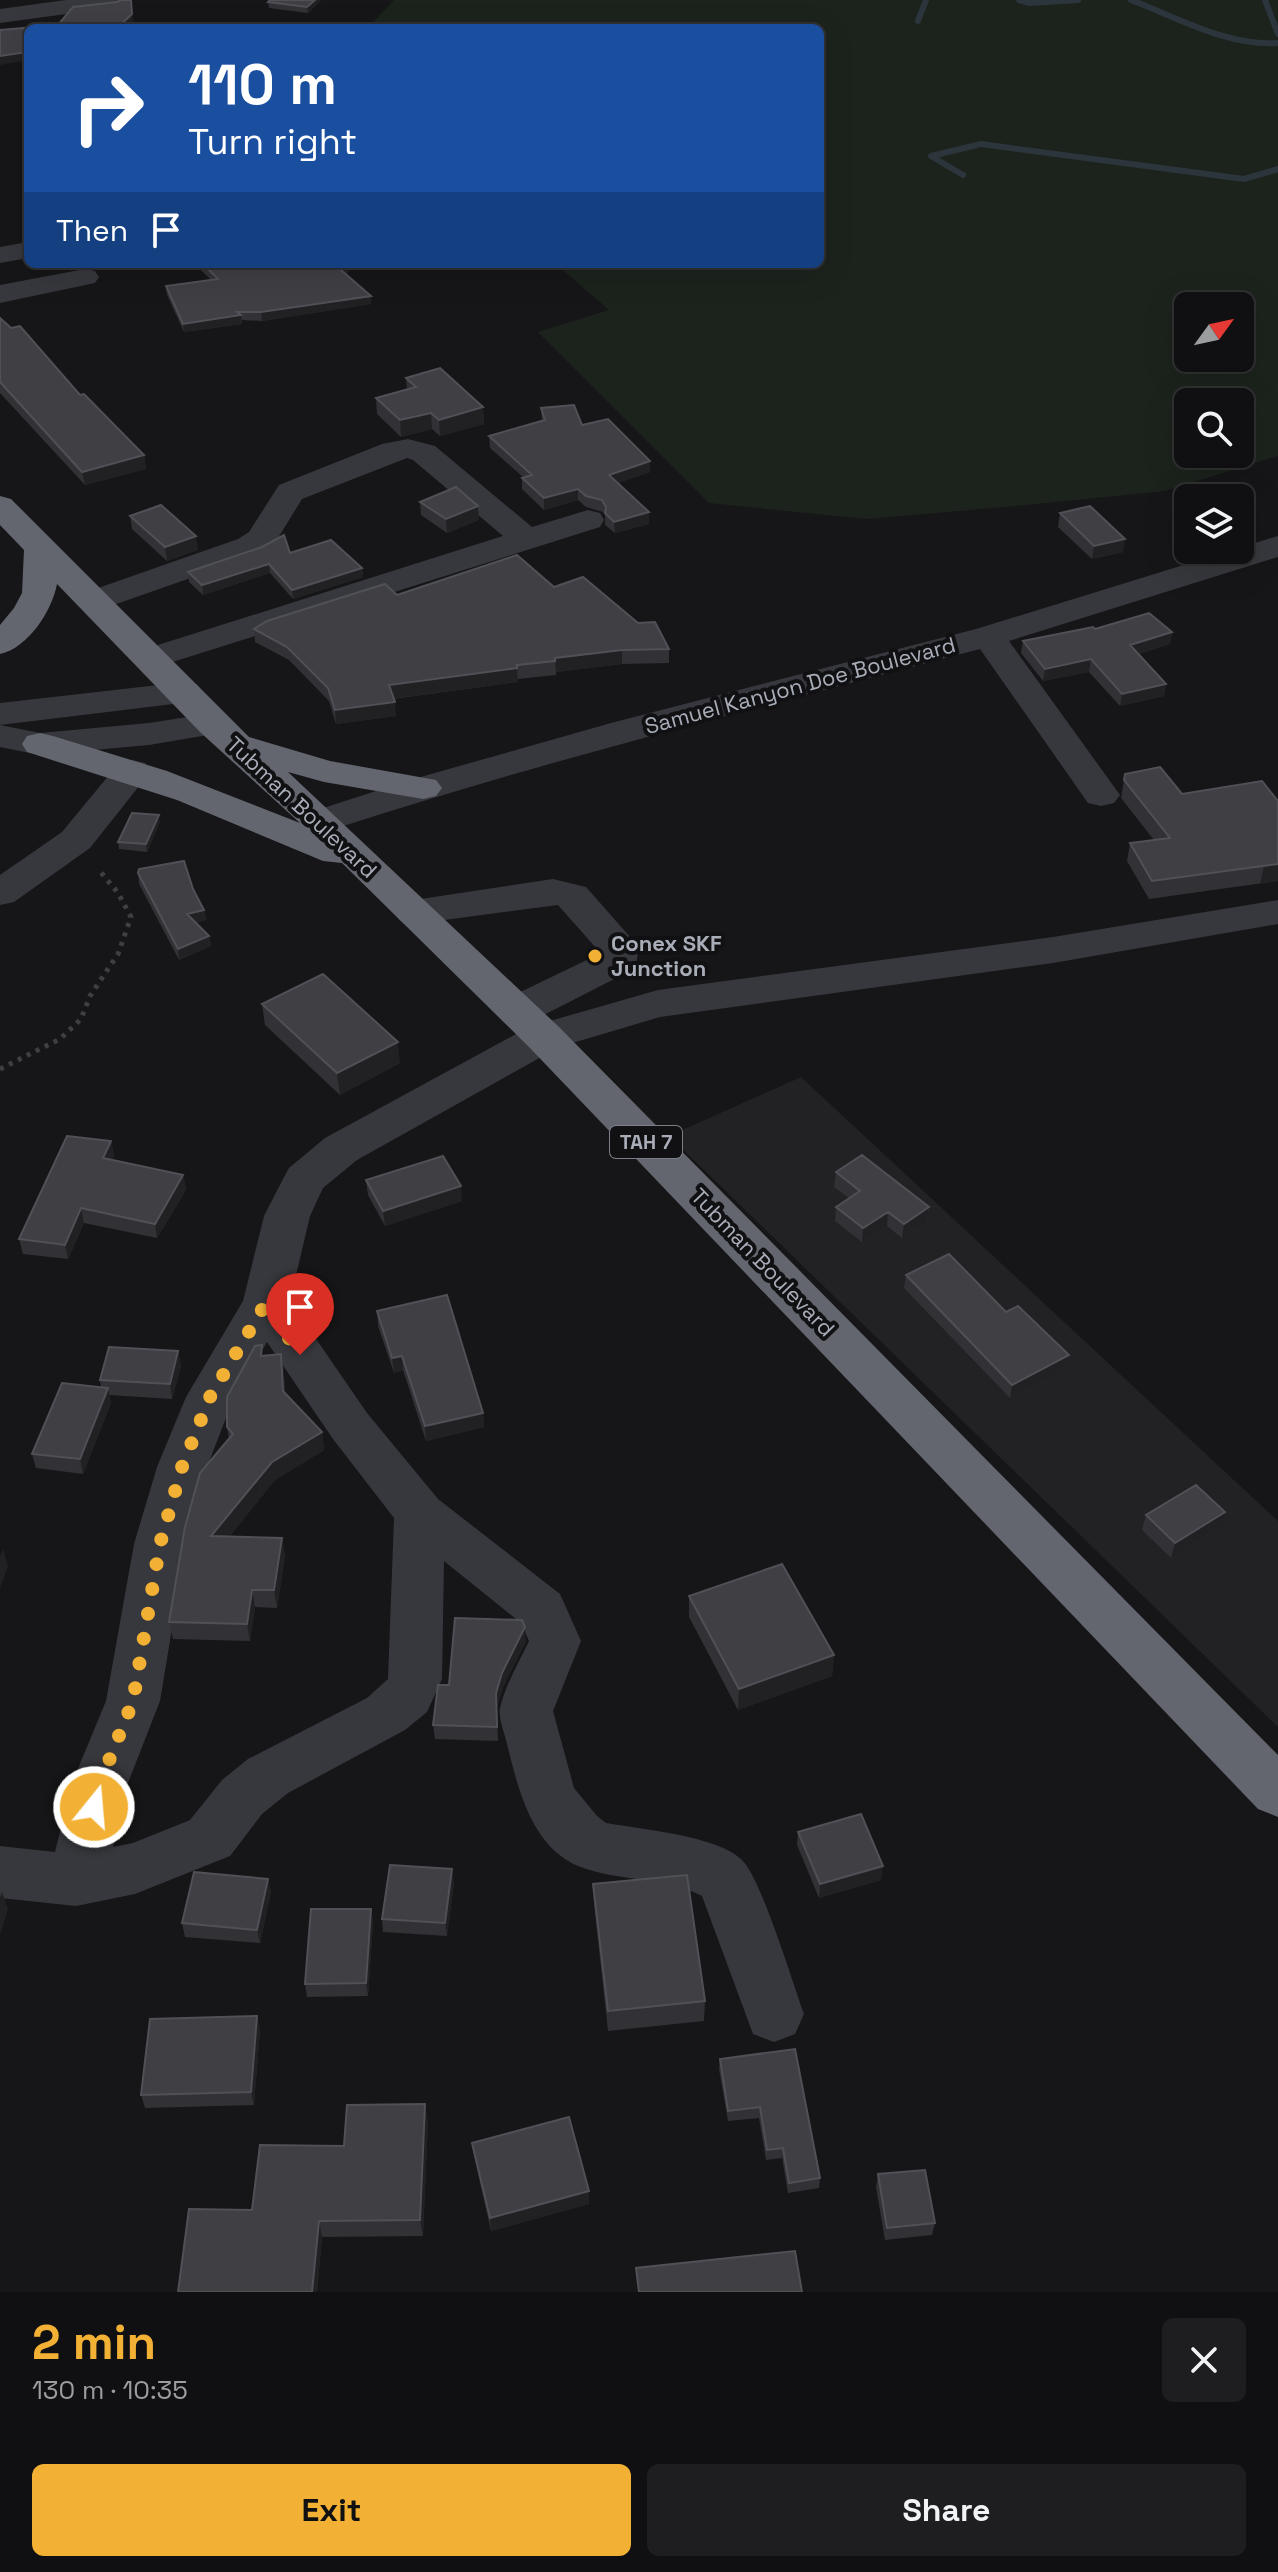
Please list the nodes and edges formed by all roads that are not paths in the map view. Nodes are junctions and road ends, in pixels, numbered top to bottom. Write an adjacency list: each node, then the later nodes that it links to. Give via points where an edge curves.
1 (118, 0): 2 (street)
2 (0, 16)
3 (24, 251): 4 (street)
4 (0, 255)
5 (85, 277): 6 (street)
6 (0, 294)
7 (0, 506): 11 (highway, Tubman Boulevard / TAH 7)
8 (588, 520): 9 (street)
9 (526, 539): 12 (street, via 424,453 408,448 290,492 261,539 250,546); 15 (street)
10 (1278, 546): 13 (street, Samuel Kanyon Doe Boulevard)
11 (41, 550): 12 (highway, Tubman Boulevard / TAH 7); 14 (highway, via 43,587 26,617)
12 (93, 601): 15 (highway, Tubman Boulevard / TAH 7)
13 (988, 636): 21 (street, Samuel Kanyon Doe Boulevard); 22 (street)
14 (0, 644)
15 (151, 658): 17 (highway, Tubman Boulevard / TAH 7)
16 (0, 714): 17 (street)
17 (210, 720): 19 (street, via 149,734); 21 (highway, via 324,771); 23 (highway, Tubman Boulevard / TAH 7)
18 (0, 736): 19 (street)
19 (40, 744): 20 (highway)
20 (132, 771): 24 (highway); 25 (street, via 76,840)
21 (423, 788): 23 (street, Samuel Kanyon Doe Boulevard)
22 (1101, 795)
23 (321, 821): 24 (highway, Tubman Boulevard / TAH 7)
24 (367, 866): 26 (highway, Tubman Boulevard / TAH 7)
25 (0, 893)
26 (414, 912): 28 (highway, Tubman Boulevard / TAH 7); 28 (street, via 553,891 572,896 617,947 618,961)
27 (1278, 912): 28 (street, via 1053,950)
28 (530, 1024): 29 (street, via 341,1149 305,1179 287,1216); 31 (highway, Tubman Boulevard / TAH 7)
29 (266, 1303): 30 (street, via 350,1426); 33 (street, via 210,1397 182,1467 160,1544 133,1701 100,1783)
30 (420, 1513): 33 (street, via 415,1679 408,1696 386,1714 268,1776 242,1797 210,1838 135,1868); 34 (street, via 541,1609 555,1641 526,1711 549,1799 594,1846 695,1864 722,1878)
31 (1278, 1792)
32 (0, 1872): 33 (street)
33 (76, 1880)
34 (774, 2014)

